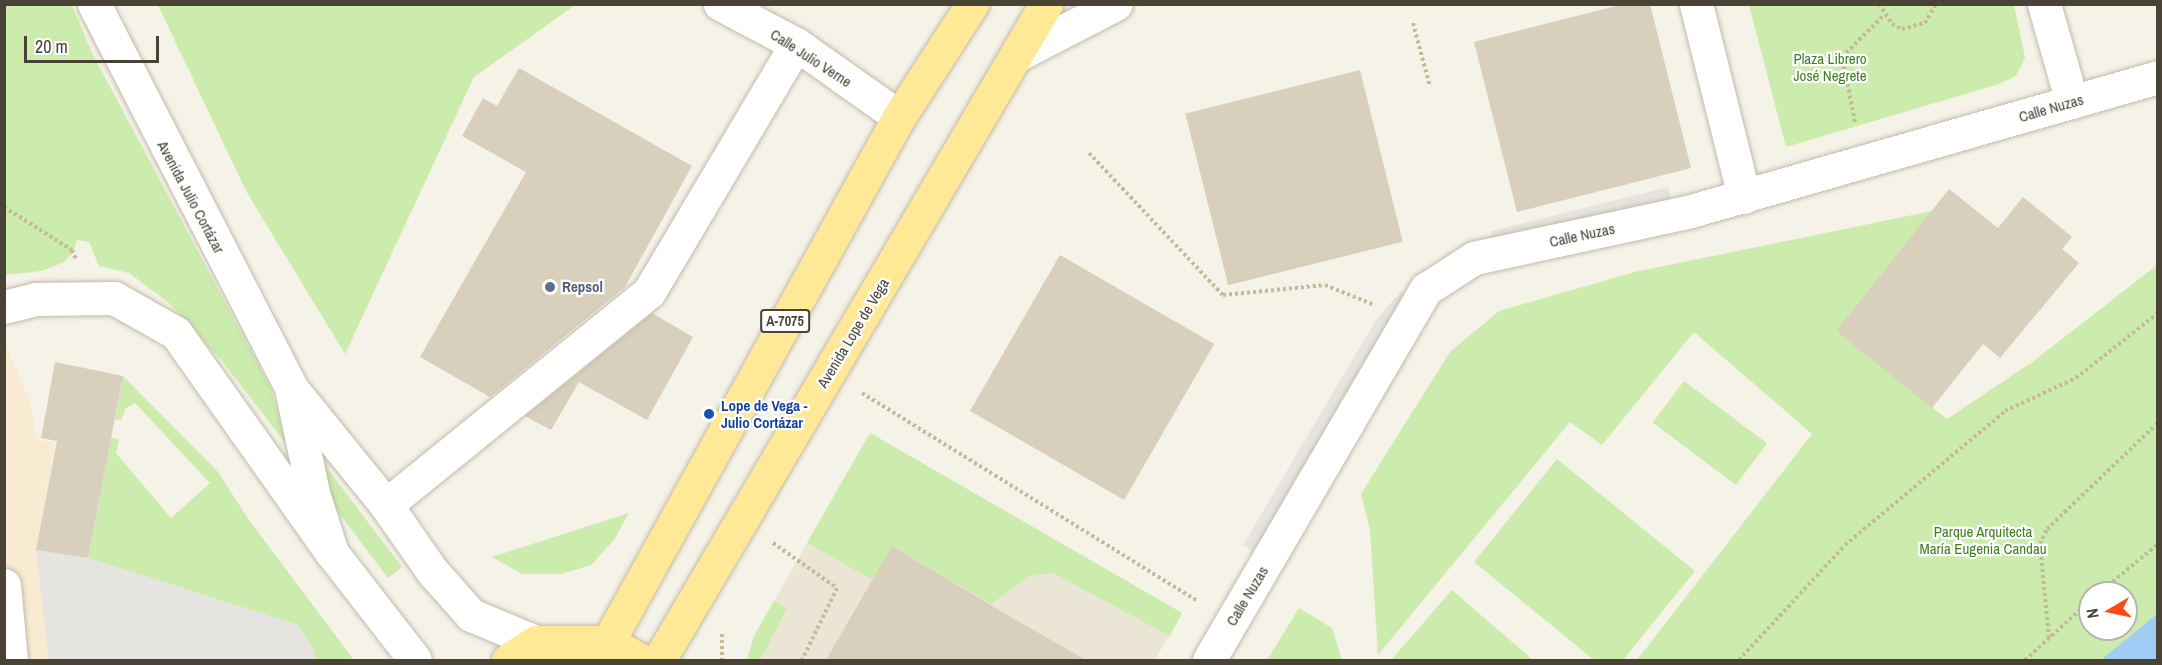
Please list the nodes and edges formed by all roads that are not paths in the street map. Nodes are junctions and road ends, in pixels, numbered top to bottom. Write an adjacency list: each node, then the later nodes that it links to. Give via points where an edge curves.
1 (94, 4): 15 (street, Avenida Julio Cortázar)
2 (720, 4): 8 (street, Calle Julio Verne)
3 (972, 4): 12 (main road, A-7075)
4 (1046, 4): 9 (main road, Avenida Lope de Vega)
5 (1696, 4): 13 (street)
6 (2044, 4): 11 (street)
7 (1110, 5): 9 (street)
8 (796, 45): 12 (street, Calle Julio Verne); 16 (street, via 650,292)
9 (1017, 55): 26 (main road, Avenida Lope de Vega)
10 (2157, 77): 11 (street, Calle Nuzas)
11 (2072, 102): 13 (street, Calle Nuzas)
12 (898, 117): 21 (main road, A-7075)
13 (1744, 197): 27 (street, Calle Nuzas, via 1474,258 1426,290)
14 (4, 307): 17 (street, via 35,299 114,298 176,333)
15 (291, 388): 16 (street, Avenida Julio Cortázar); 17 (street, Avenida Julio Cortázar, via 312,494)
16 (386, 505): 20 (street, Avenida Julio Cortázar, via 432,571 471,615)
17 (332, 553): 23 (street, Avenida Julio Cortázar)
18 (4, 585): 19 (street)
19 (5, 624): 22 (street)
20 (536, 642): 21 (main road); 24 (main road)
21 (603, 651): 25 (main road)
22 (11, 660)
23 (415, 660)
24 (508, 660)
25 (641, 660)
26 (659, 660)
27 (1209, 660)

